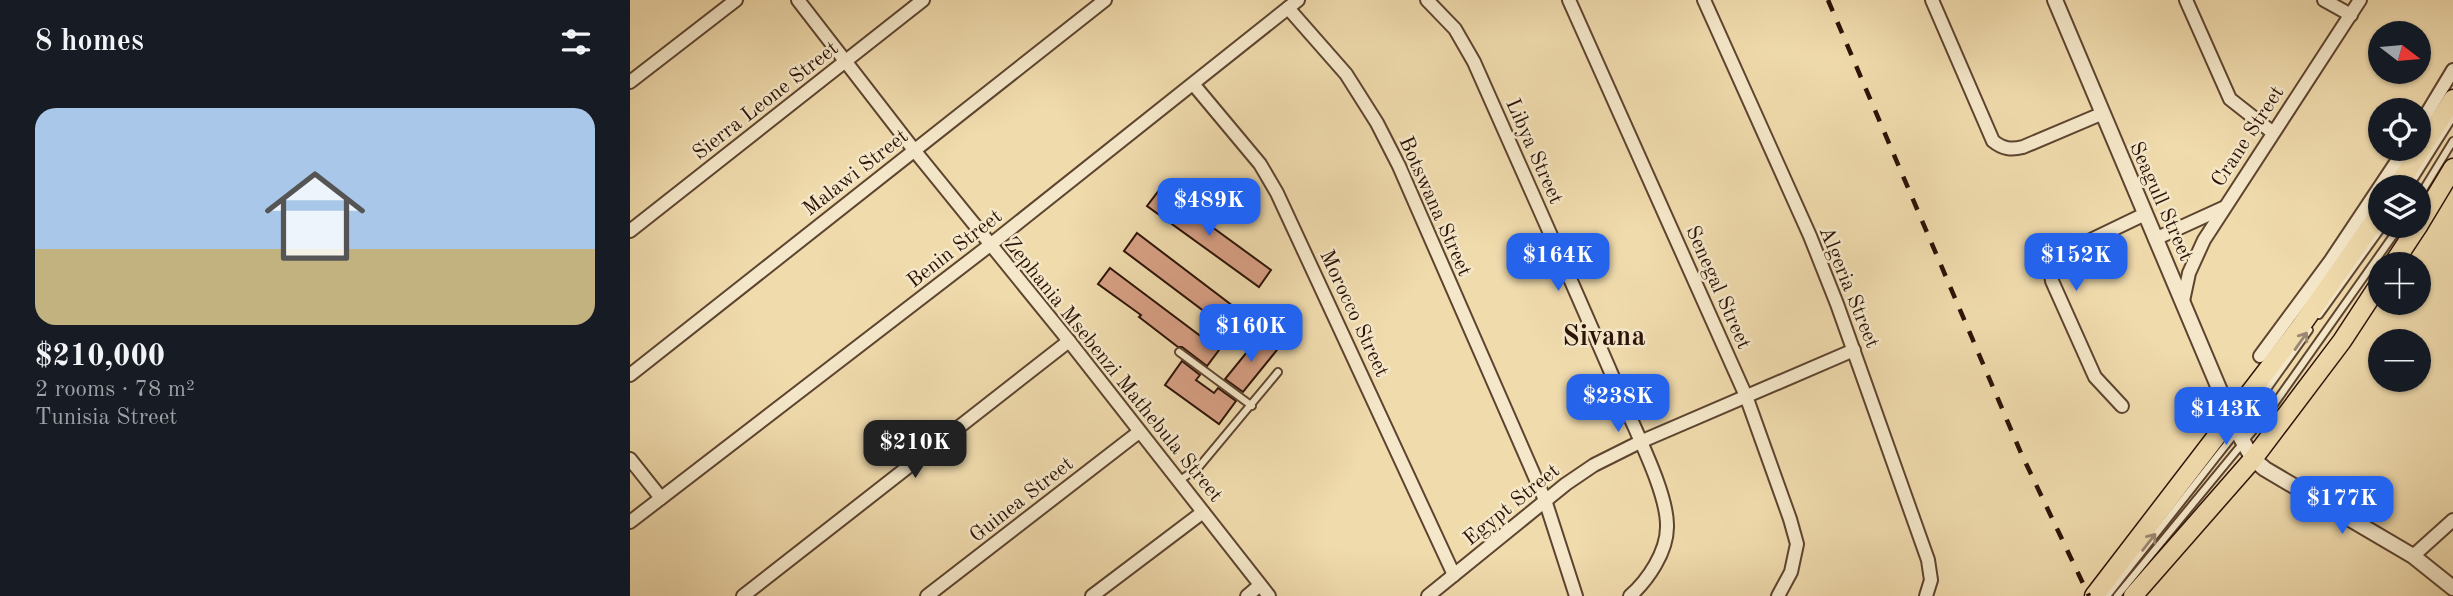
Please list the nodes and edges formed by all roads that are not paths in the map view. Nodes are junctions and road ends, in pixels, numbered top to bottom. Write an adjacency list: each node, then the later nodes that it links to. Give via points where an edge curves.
1 (736, 0): 17 (street)
2 (798, 0): 15 (street, Zephania Msebenzi Mathebula Street)
3 (923, 0): 15 (street, Sierra Leone Street)
4 (1105, 0): 25 (street, Malawi Street)
5 (1427, 0): 55 (street, Libya Street, via 1455,29 1475,62)
6 (1569, 0): 50 (street, Senegal Street)
7 (1704, 0): 45 (street, Algeria Street, via 1810,236)
8 (1932, 0): 21 (street, via 1998,145 2023,147)
9 (2054, 0): 21 (street, Seagull Street)
10 (2186, 0): 23 (street, via 2230,99)
11 (2324, 0): 14 (street)
12 (2360, 0): 14 (street, Crane Street)
13 (1293, 4): 18 (street, Benin Street); 60 (street, Botswana Street, via 1346,74 1399,166)
14 (2351, 15): 23 (street, Crane Street)
15 (845, 61): 25 (street, Zephania Msebenzi Mathebula Street); 34 (street, Sierra Leone Street)
16 (2453, 70): 20 (street)
17 (630, 82)
18 (1194, 85): 39 (street, Benin Street); 65 (street, Morocco Street, via 1260,164 1277,193)
19 (2453, 99): 28 (main road)
20 (2431, 106)
21 (2101, 114): 33 (street, Seagull Street)
22 (2453, 117): 29 (lane)
23 (2272, 132): 32 (street, Crane Street)
24 (2453, 141): 30 (lane)
25 (914, 150): 39 (street, Zephania Msebenzi Mathebula Street); 49 (street, Malawi Street)
26 (2397, 161): 47 (street)
27 (2453, 168): 31 (main road)
28 (2405, 175)
29 (2417, 175)
30 (2431, 177)
31 (2431, 204)
32 (2223, 208): 38 (street); 40 (street, Crane Street, via 2194,260)
33 (2145, 214): 38 (street, Seagull Street); 52 (street, via 2062,254 2051,267 2052,281 2087,360)
34 (630, 231)
35 (2368, 231): 53 (main road, via 2301,326)
36 (2374, 238): 42 (lane)
37 (2392, 238): 53 (lane, via 2270,410)
38 (2155, 239): 40 (street, Seagull Street)
39 (990, 245): 44 (street, Zephania Msebenzi Mathebula Street); 59 (street, Benin Street)
40 (2183, 301): 53 (street, Seagull Street)
41 (2368, 302): 57 (main road)
42 (2318, 317)
43 (2310, 328): 53 (lane, one-way to 43)
44 (1069, 341): 54 (street, Zephania Msebenzi Mathebula Street); 68 (street)
45 (1854, 350): 50 (street, Egypt Street); 76 (street, Algeria Street, via 1928,560 1931,580)
46 (1179, 352): 51 (lane)
47 (2260, 356)
48 (1278, 372): 51 (lane)
49 (630, 376)
50 (1746, 396): 55 (street, Egypt Street); 75 (street, Senegal Street, via 1797,544 1791,572)
51 (1252, 406): 58 (lane, via 1198,468)
52 (2122, 406)
53 (2238, 431): 57 (street, Seagull Street); 77 (main road); 78 (lane, one-way to 53); 79 (lane)
54 (1139, 432): 58 (street, Zephania Msebenzi Mathebula Street); 69 (street, Guinea Street)
55 (1640, 442): 60 (street, Egypt Street, via 1594,465); 74 (street, Libya Street, via 1662,498 1667,527 1655,564)
56 (630, 459): 59 (street)
57 (2253, 459): 64 (street); 80 (main road)
58 (1180, 480): 61 (street, Zephania Msebenzi Mathebula Street)
59 (660, 498): 63 (street, Benin Street)
60 (1545, 500): 65 (street, Egypt Street); 73 (street, Botswana Street)
61 (1203, 513): 67 (street, Zephania Msebenzi Mathebula Street); 70 (street)
62 (2453, 520): 64 (street)
63 (630, 522)
64 (2413, 556): 66 (street)
65 (1454, 575): 72 (street, Egypt Street)
66 (2453, 588)
67 (1265, 591): 71 (street)
68 (743, 596)
69 (927, 596)
70 (1092, 596)
71 (1247, 596)
72 (1428, 596)
73 (1576, 596)
74 (1630, 596)
75 (1778, 596)
76 (1926, 596)
77 (2094, 596)
78 (2107, 596)
79 (2117, 596)
80 (2133, 596)

